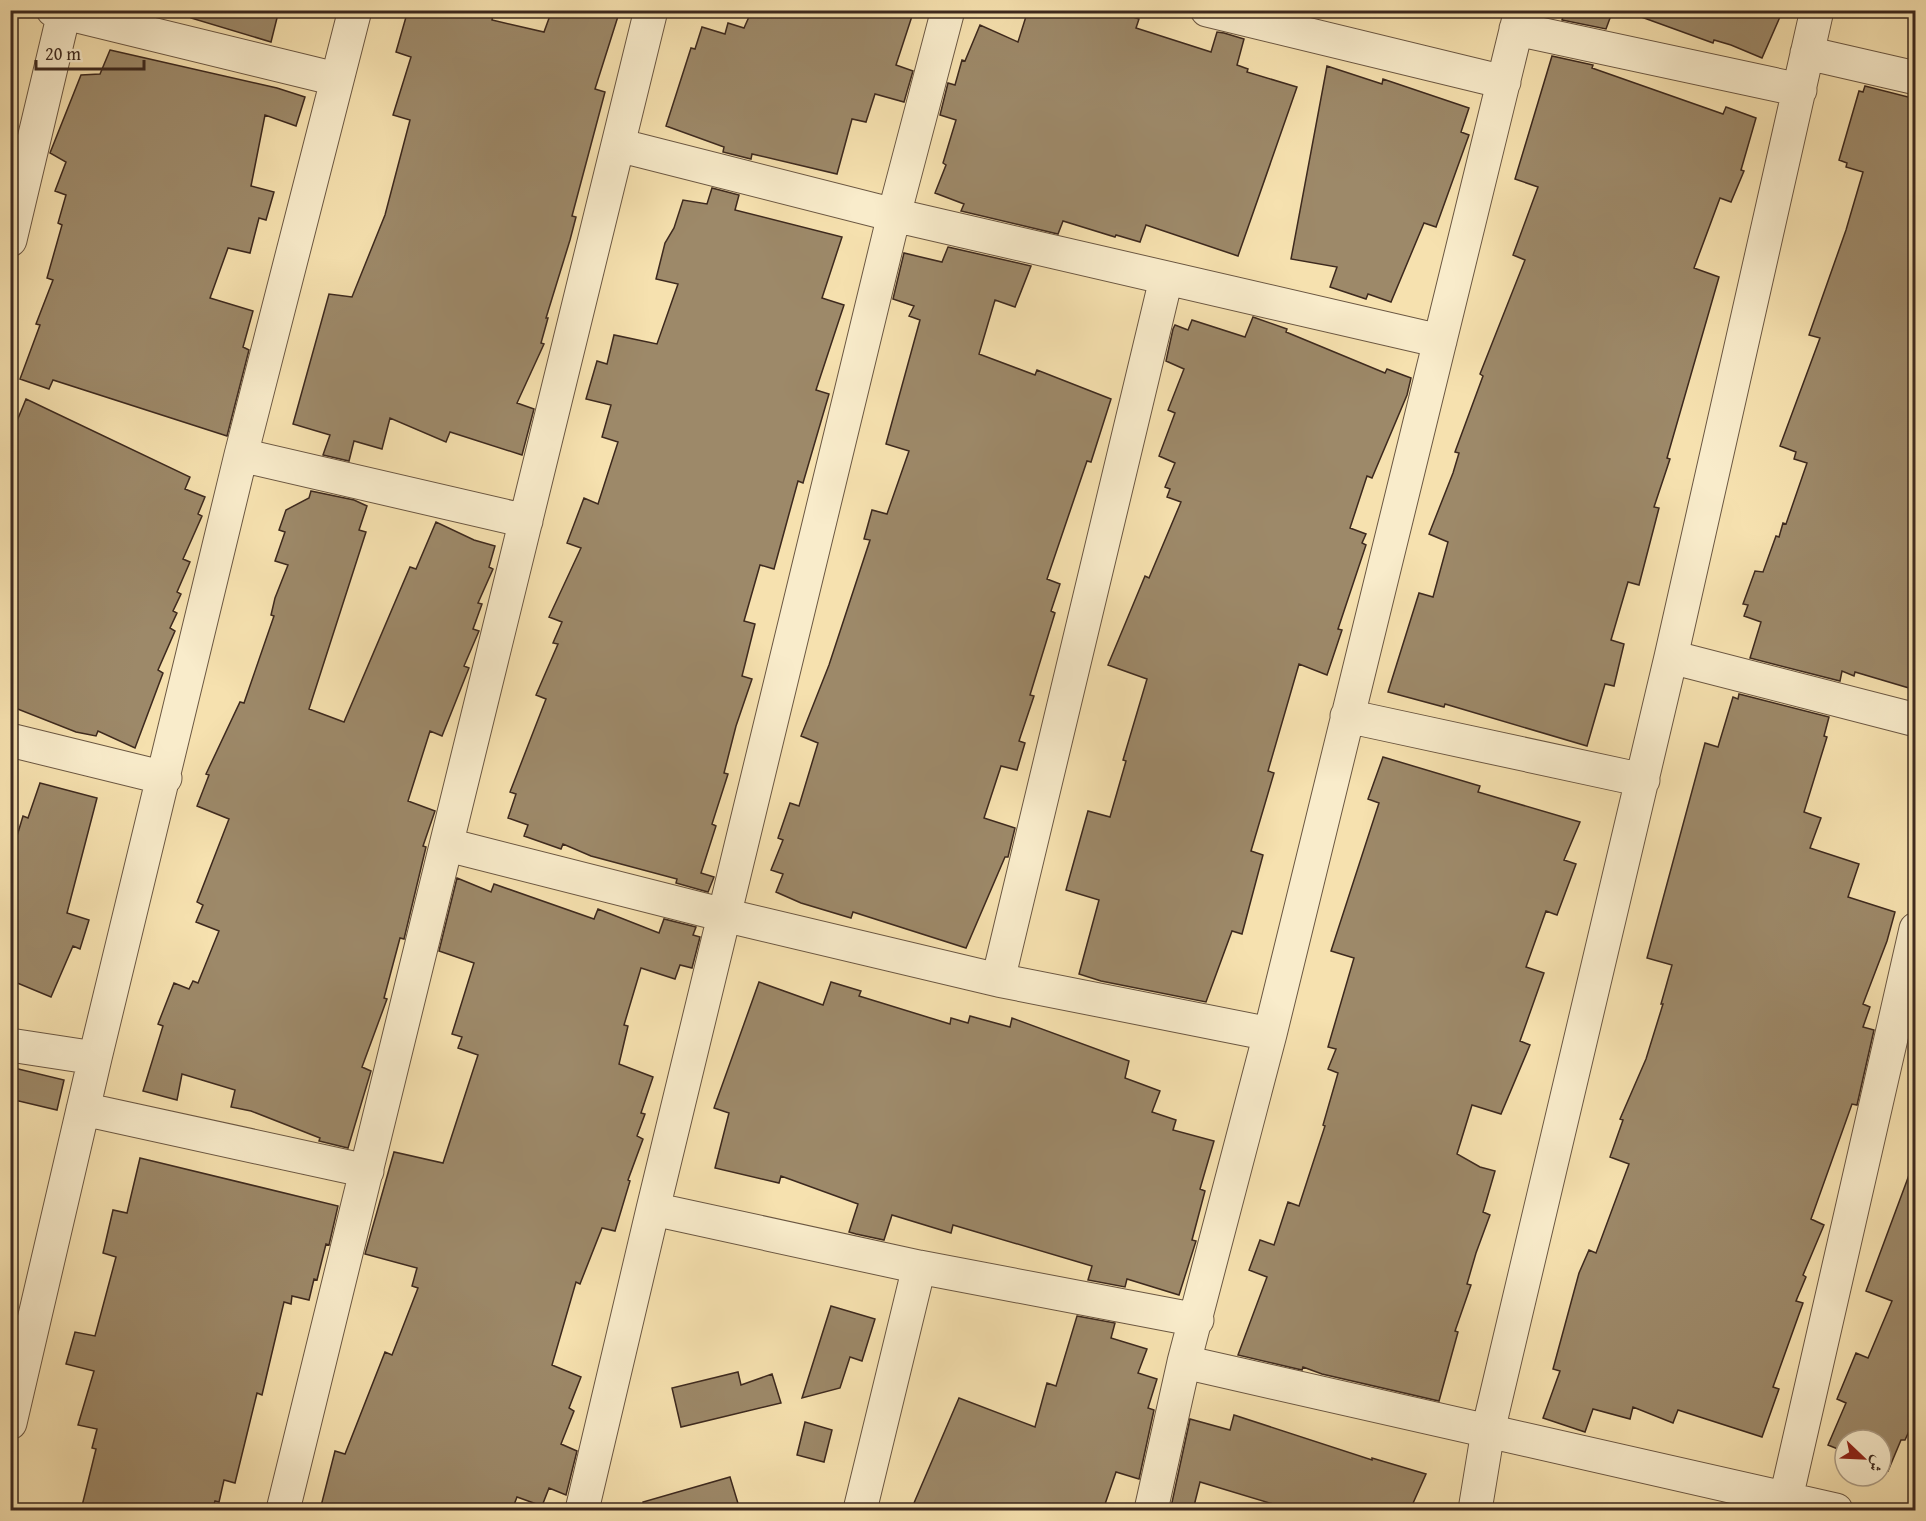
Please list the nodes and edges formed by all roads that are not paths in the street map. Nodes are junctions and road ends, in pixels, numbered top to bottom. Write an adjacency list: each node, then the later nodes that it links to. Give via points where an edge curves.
1 (355, 10): 10 (street)
2 (651, 10): 13 (street)
3 (948, 10): 14 (street)
4 (1816, 10): 8 (street)
5 (58, 12): 10 (street); 15 (street)
6 (1223, 12): 11 (street)
7 (1518, 20): 11 (street); 12 (street)
8 (1807, 53): 9 (street); 12 (street)
9 (1916, 78)
10 (336, 79): 18 (street)
11 (1504, 82): 17 (street)
12 (1800, 90): 20 (street)
13 (618, 145): 14 (street); 19 (street)
14 (894, 215): 16 (street); 27 (street)
15 (10, 240)
16 (1166, 279): 17 (street); 29 (street)
17 (1440, 341): 21 (street)
18 (241, 455): 19 (street); 24 (street)
19 (526, 521): 26 (street)
20 (1671, 657): 22 (street); 25 (street)
21 (1347, 716): 25 (street); 30 (street)
22 (1916, 720)
23 (10, 740): 24 (street)
24 (165, 778): 32 (street)
25 (1642, 780): 40 (street)
26 (448, 844): 27 (street); 34 (street)
27 (724, 915): 29 (street); 35 (street)
28 (1916, 928): 41 (street)
29 (998, 980): 30 (street)
30 (1270, 1034): 37 (street)
31 (10, 1045): 32 (street)
32 (95, 1058): 33 (street)
33 (83, 1109): 34 (street); 39 (street)
34 (367, 1171): 42 (street)
35 (653, 1209): 36 (street); 43 (street)
36 (918, 1268): 37 (street); 44 (street)
37 (1197, 1320): 38 (street)
38 (1184, 1362): 40 (street); 45 (street)
39 (10, 1423)
40 (1488, 1431): 41 (street); 46 (street)
41 (1786, 1498): 47 (street)
42 (283, 1510)
43 (582, 1510)
44 (860, 1510)
45 (1151, 1510)
46 (1474, 1510)
47 (1836, 1510)

